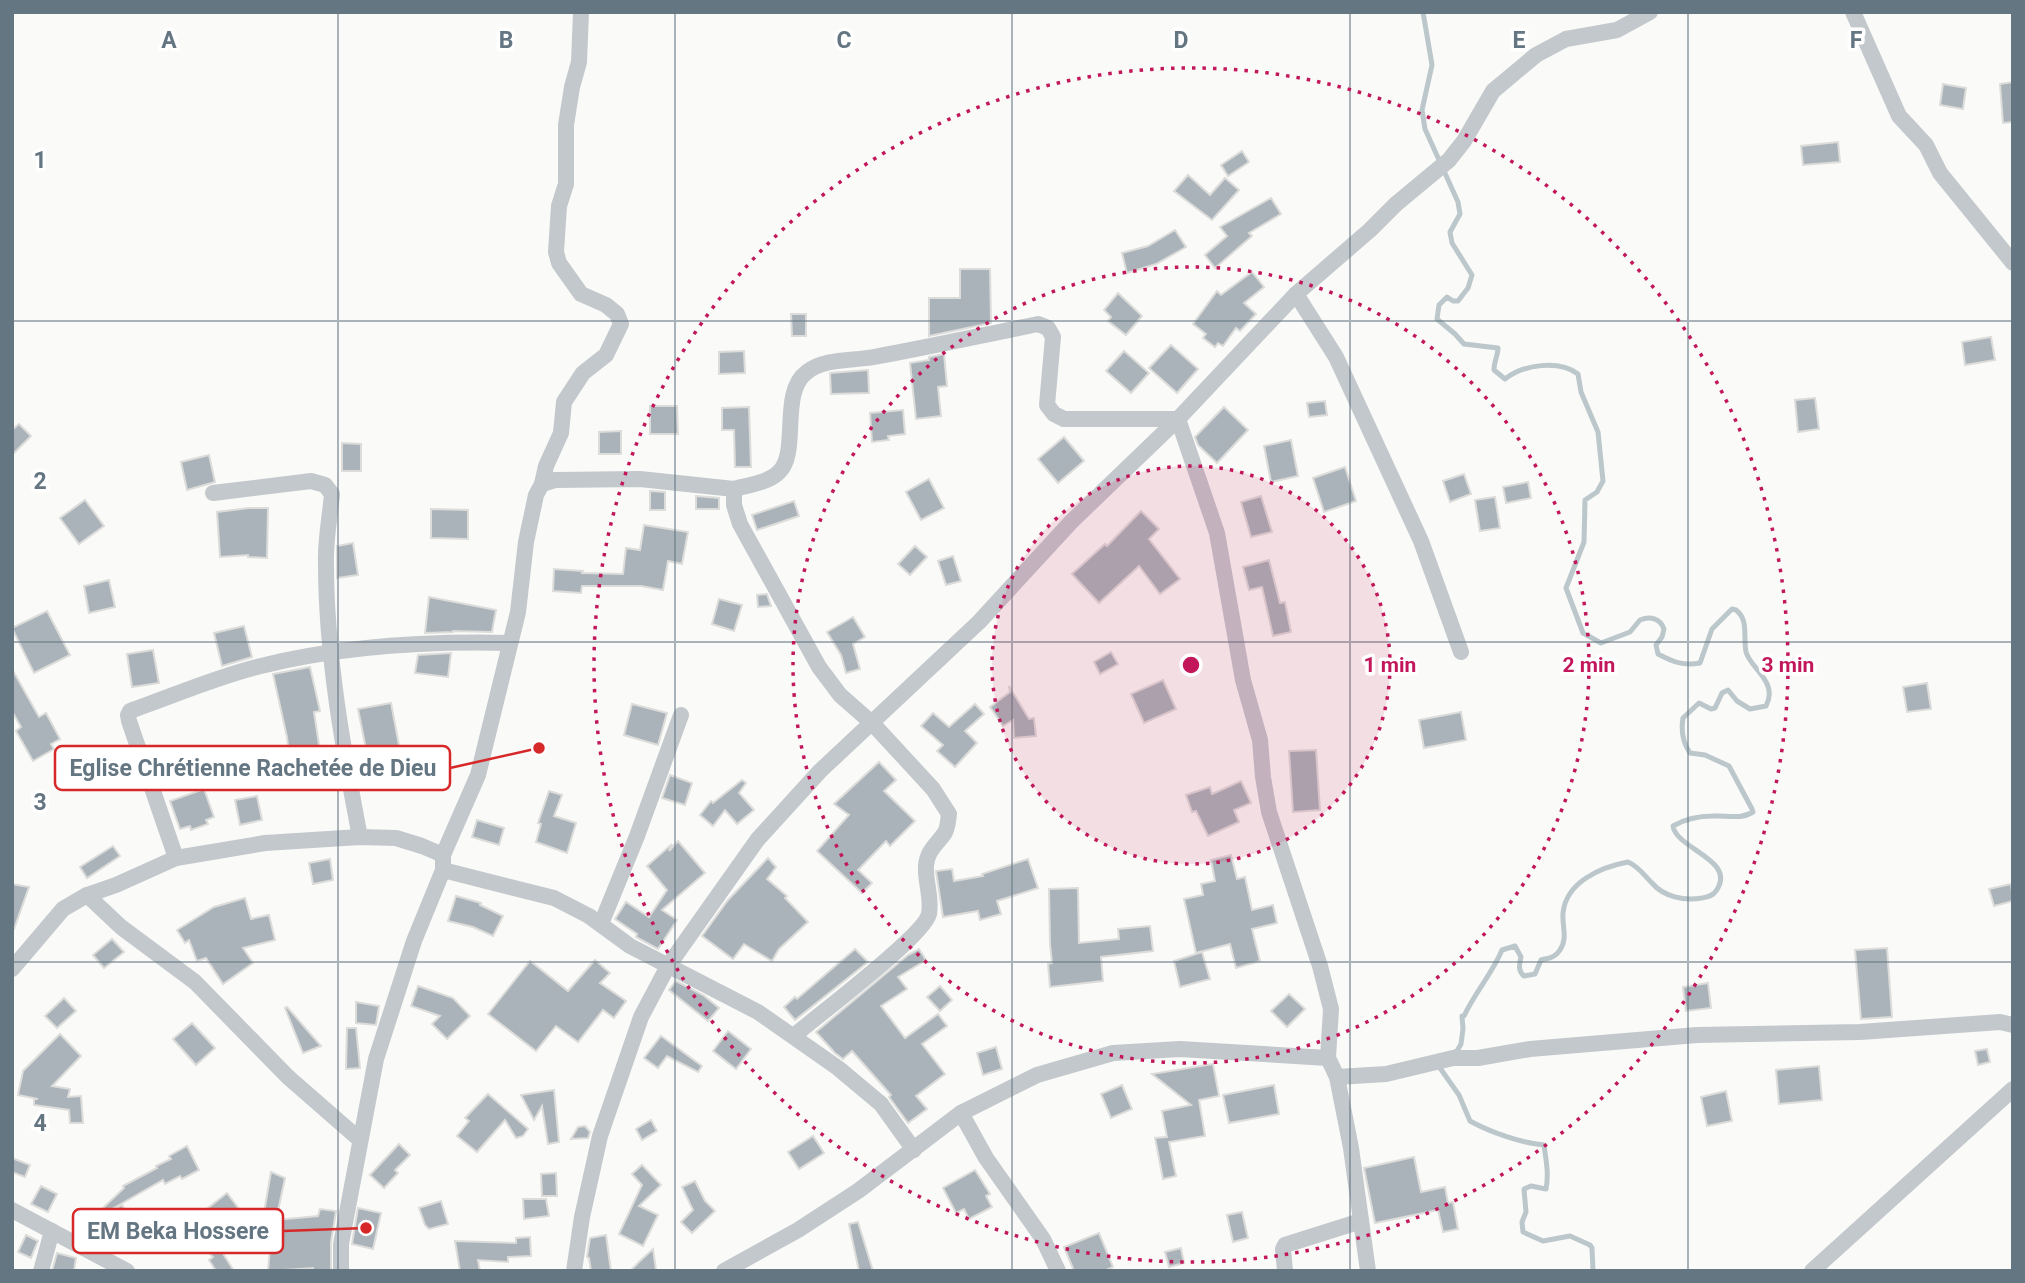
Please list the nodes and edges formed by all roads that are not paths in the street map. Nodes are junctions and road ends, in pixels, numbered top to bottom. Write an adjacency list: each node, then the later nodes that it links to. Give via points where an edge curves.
1 (580, 12): 7 (street, via 579,62 566,125 566,184 559,206 556,252 581,294 606,305 621,324 606,355 583,373 564,402 561,433)
2 (1650, 12): 5 (street, via 1617,30 1566,39 1536,55 1493,91 1449,160)
3 (1853, 12): 4 (street, via 1899,117 1926,145 1948,184)
4 (2013, 263)
5 (1296, 294): 6 (street); 11 (street, via 1336,357 1420,541)
6 (1178, 419): 8 (street, via 1064,419 1054,414 1047,405 1053,337 1048,328 1038,324 816,365 794,388 786,461 780,472); 14 (street); 24 (street, via 1217,533 1243,680 1260,740 1269,812 1331,1009)
7 (542, 484): 8 (street, via 640,478); 10 (street, via 526,542)
8 (734, 489): 14 (street, via 740,524 819,667 840,695)
9 (213, 493): 12 (street, via 311,481 325,485 332,494 326,563)
10 (510, 643): 12 (street, via 443,642); 17 (street, via 478,775)
11 (1461, 652)
12 (332, 653): 15 (street, via 342,744); 16 (street, via 260,666 130,711 129,721)
13 (681, 715): 19 (street)
14 (873, 723): 20 (street, via 820,771 758,839); 23 (street, via 933,789 949,814 946,832 931,847 926,866 929,917 883,964)
15 (360, 837): 16 (street, via 265,843); 17 (street, via 396,838)
16 (176, 858): 18 (street)
17 (443, 863): 19 (street, via 555,898); 28 (street, via 383,1035)
18 (87, 895): 21 (street, via 63,909); 28 (street, via 121,927 195,982 288,1077)
19 (601, 924): 20 (street)
20 (668, 966): 23 (street); 36 (street, via 641,1017 600,1136)
21 (12, 969)
22 (2013, 1024): 25 (street, via 1697,1035 1530,1049 1453,1058 1386,1074)
23 (795, 1035): 29 (street, via 881,1104)
24 (1328, 1058): 25 (street); 27 (street, via 1180,1049 1113,1053 1037,1075)
25 (1337, 1077): 31 (street)
26 (2013, 1088): 41 (street)
27 (961, 1113): 29 (street); 38 (street, via 986,1158 1043,1239)
28 (359, 1139): 35 (street, via 341,1244)
29 (914, 1150): 37 (street, via 798,1230)
30 (12, 1210): 32 (street)
31 (1361, 1221): 39 (street, via 1285,1245); 40 (street)
32 (52, 1231): 33 (street); 34 (street)
33 (41, 1271)
34 (127, 1271)
35 (341, 1271)
36 (574, 1271)
37 (724, 1271)
38 (1058, 1271)
39 (1285, 1271)
40 (1368, 1271)
41 (1812, 1271)

